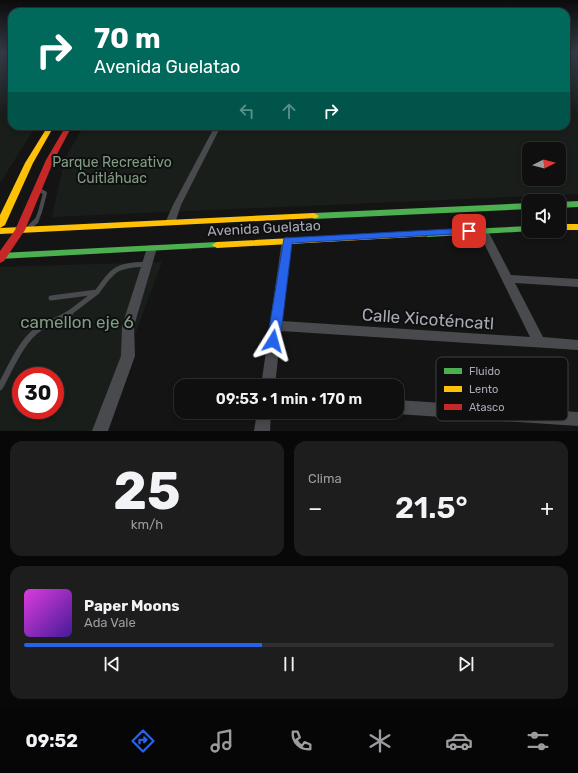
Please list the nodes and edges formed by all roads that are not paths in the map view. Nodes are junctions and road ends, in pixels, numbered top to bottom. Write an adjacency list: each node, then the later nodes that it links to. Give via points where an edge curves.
1 (49, 130): 4 (main road)
2 (67, 130): 16 (main road, via 50,160)
3 (216, 130): 11 (street)
4 (17, 189): 5 (main road); 12 (main road)
5 (0, 200)
6 (578, 204): 7 (main road)
7 (566, 205)
8 (522, 206): 9 (main road, Avenida Guelatao)
9 (415, 212): 10 (main road, Avenida Guelatao); 19 (main road, via 410,222 414,228)
10 (378, 214): 11 (main road, Avenida Guelatao); 20 (main road, via 394,223)
11 (170, 223): 16 (main road, Avenida Guelatao)
12 (0, 225)
13 (566, 227): 14 (main road)
14 (578, 227)
15 (522, 229): 18 (main road, Avenida Guelatao)
16 (20, 230): 17 (main road, Avenida Guelatao); 23 (main road)
17 (0, 231)
18 (483, 231): 19 (main road, Avenida Guelatao); 25 (street)
19 (425, 233): 20 (main road, Avenida Guelatao)
20 (388, 235): 21 (main road, Avenida Guelatao)
21 (287, 240): 22 (main road, Avenida Guelatao); 29 (street)
22 (152, 248): 23 (main road, Avenida Guelatao); 24 (street)
23 (1, 257)
24 (147, 264): 27 (lane, via 122,265 115,268); 39 (street, via 128,326 128,356)
25 (506, 279): 26 (street); 30 (street)
26 (578, 283)
27 (98, 292): 28 (lane); 33 (lane, via 67,316 40,328 29,337)
28 (51, 298)
29 (275, 326): 30 (street, Calle Xicoténcatl); 32 (street)
30 (538, 343): 31 (street, Calle Xicoténcatl)
31 (578, 345)
32 (269, 379)
33 (0, 387)
34 (404, 407): 35 (street)
35 (436, 410)
36 (568, 418): 38 (street)
37 (263, 419): 40 (street)
38 (578, 419)
39 (100, 431)
40 (262, 431)

